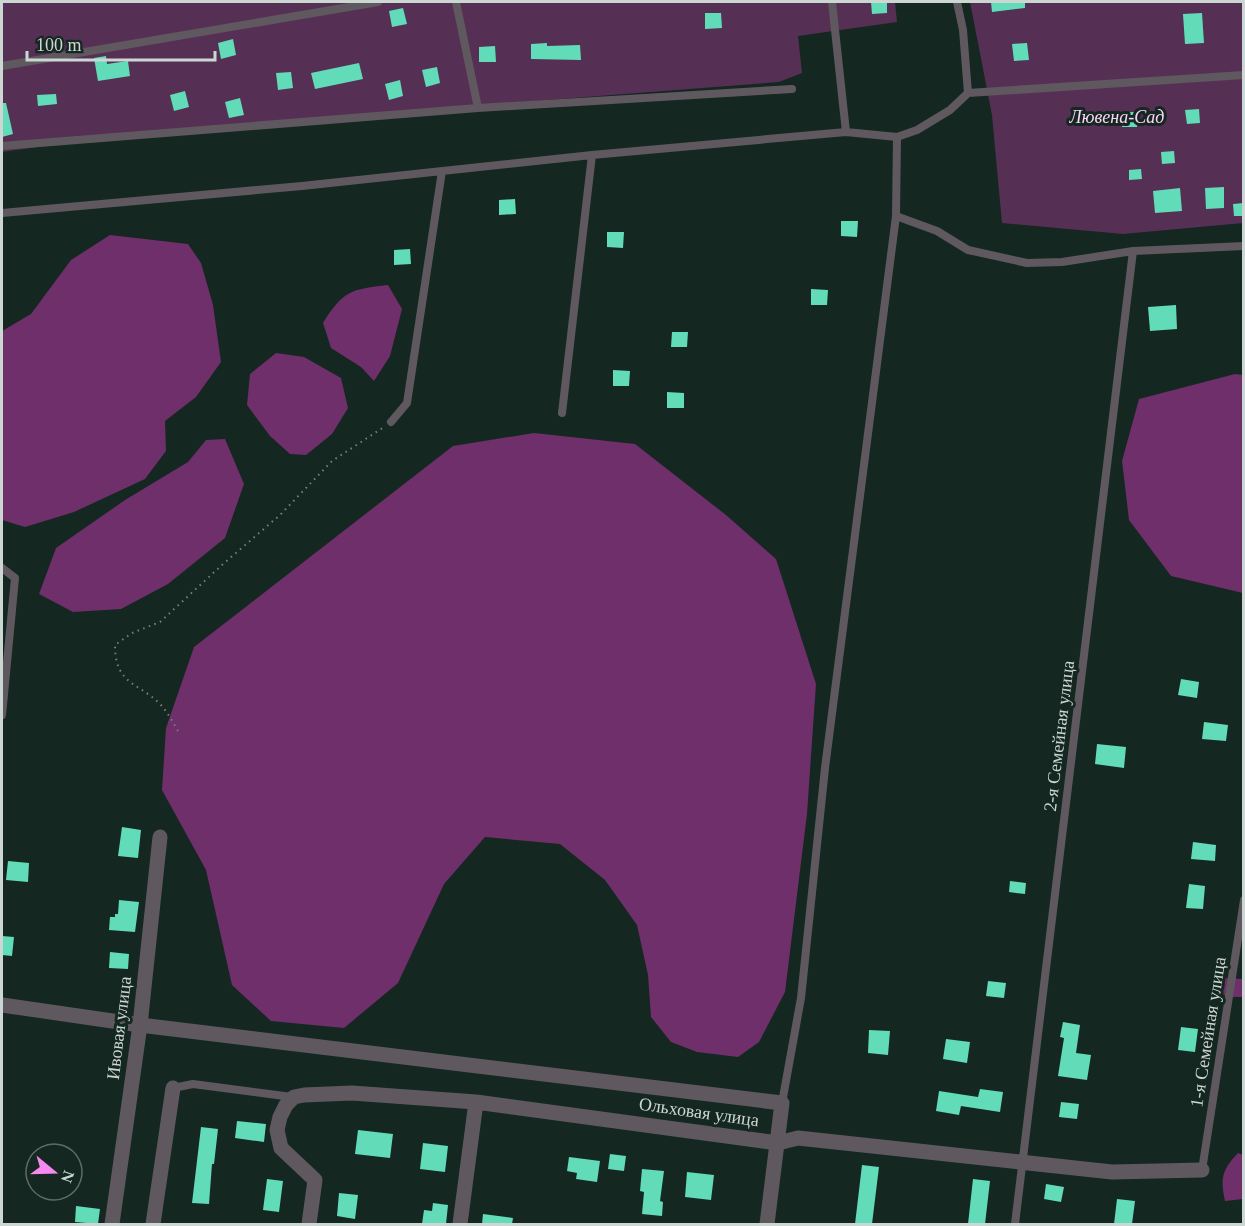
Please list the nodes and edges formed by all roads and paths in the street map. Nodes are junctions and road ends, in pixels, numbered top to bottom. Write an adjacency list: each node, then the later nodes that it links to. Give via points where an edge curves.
1 (378, 2): 5 (lane)
2 (456, 2): 9 (lane)
3 (832, 2): 10 (lane)
4 (957, 2): 8 (lane)
5 (2, 66)
6 (1244, 75): 8 (lane)
7 (792, 89): 9 (lane)
8 (968, 93): 11 (lane, via 950,111)
9 (478, 108): 12 (lane)
10 (846, 132): 11 (lane); 13 (lane)
11 (897, 137): 16 (lane)
12 (2, 146)
13 (592, 155): 14 (lane); 19 (lane)
14 (442, 171): 15 (lane); 20 (lane, via 407,403)
15 (2, 213)
16 (896, 216): 18 (lane, via 937,231 968,250 1027,263); 31 (lane, via 825,768 801,998)
17 (1244, 246): 18 (lane)
18 (1132, 251): 33 (lane, 2-я Семейная улица)
19 (562, 413)
20 (391, 422): 23 (path, via 332,462 280,515 160,622 115,645 115,658 123,676 158,702)
21 (2, 568): 22 (lane, via 15,578)
22 (2, 715)
23 (178, 731)
24 (160, 837): 27 (street, Ивовая улица)
25 (1244, 900): 34 (lane, 1-я Семейная улица)
26 (2, 1005): 27 (street)
27 (140, 1025): 31 (street); 35 (street, Ивовая улица)
28 (173, 1088): 29 (lane, via 193,1084); 36 (street)
29 (294, 1097): 30 (street, Ольховая улица, via 352,1094); 37 (street, via 286,1105 277,1130 281,1148 315,1180)
30 (476, 1102): 32 (street, Ольховая улица); 38 (street)
31 (782, 1103): 32 (street)
32 (778, 1143): 33 (street, Ольховая улица, via 798,1138); 39 (street)
33 (1023, 1163): 34 (street, Ольховая улица, via 1112,1172); 40 (lane, 2-я Семейная улица)
34 (1202, 1170)
35 (112, 1224)
36 (153, 1224)
37 (309, 1224)
38 (460, 1224)
39 (767, 1224)
40 (1015, 1224)

